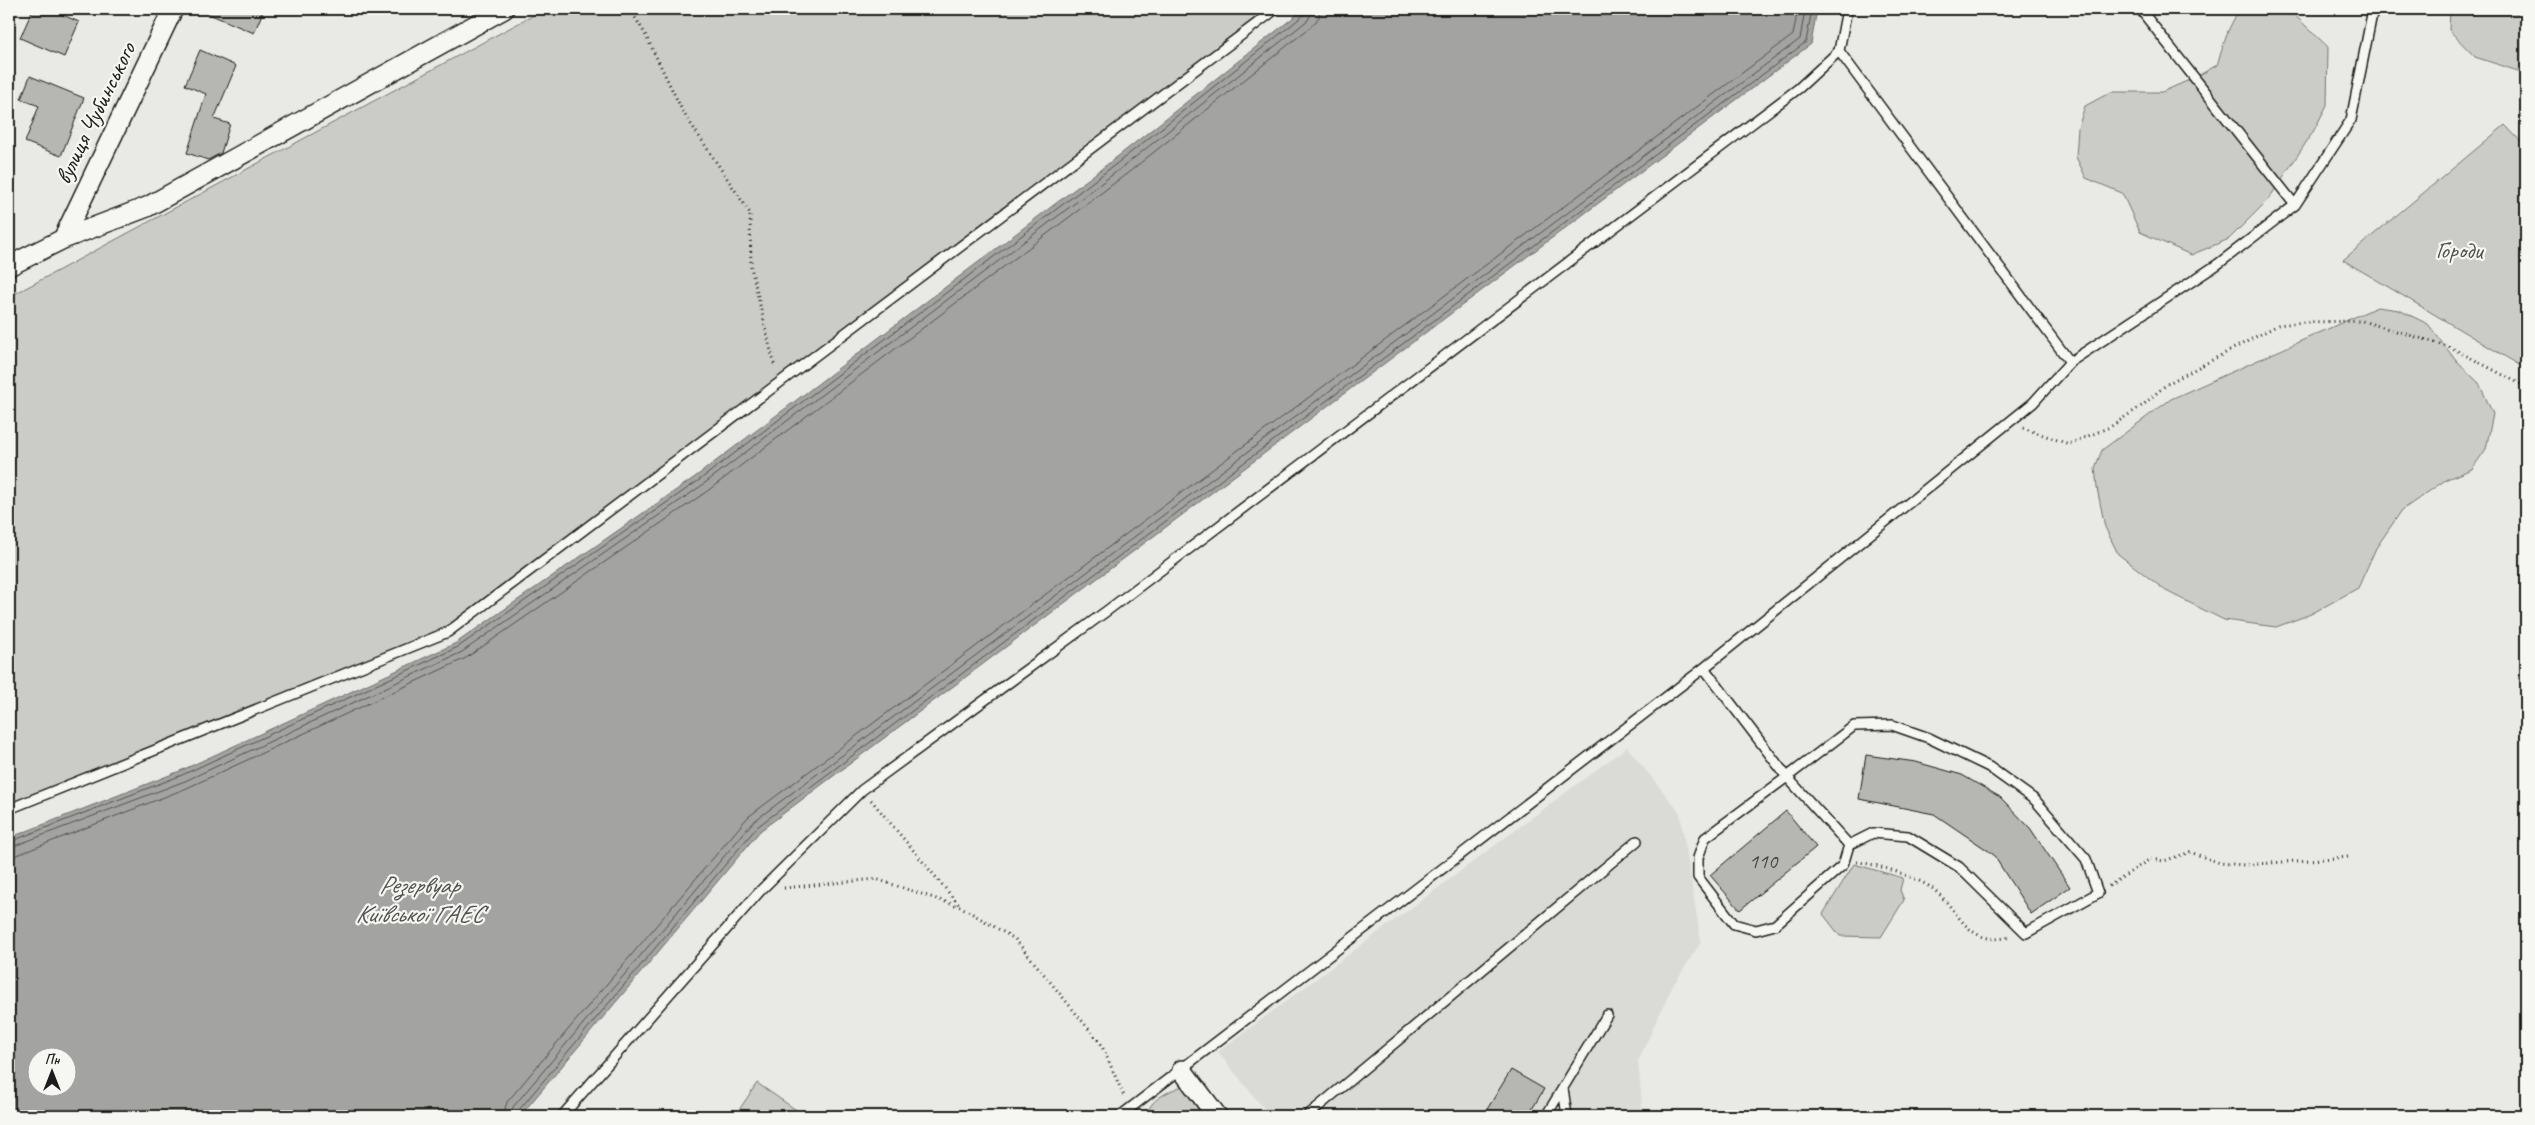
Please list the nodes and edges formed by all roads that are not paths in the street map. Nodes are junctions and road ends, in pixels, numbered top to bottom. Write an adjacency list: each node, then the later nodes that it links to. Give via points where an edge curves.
1 (174, 9): 9 (street, вулиця Чубинського)
2 (504, 9): 9 (street, via 147,207)
3 (1276, 9): 14 (lane, via 448,632)
4 (1847, 9): 7 (lane)
5 (2140, 9): 8 (lane)
6 (2373, 9): 8 (lane, via 2351,120)
7 (1839, 51): 11 (lane); 20 (lane, via 1799,88 1100,616 862,790 760,891)
8 (2295, 205): 11 (lane, via 2218,264)
9 (62, 239): 10 (street)
10 (9, 266)
11 (2070, 362): 12 (lane, via 2033,403)
12 (1704, 668): 13 (lane); 18 (lane)
13 (1787, 776): 16 (lane); 16 (lane, via 1705,838 1698,858 1698,878 1734,924 1756,930 1775,925 1842,865); 16 (lane, via 1854,726 1892,725 1930,738 1989,767 2035,800 2086,859 2098,893 2026,933 1959,867 1908,836 1873,833)
14 (9, 809)
15 (1637, 842): 23 (lane)
16 (1848, 845)
17 (1607, 1015): 19 (lane)
18 (1182, 1070): 21 (lane); 22 (street)
19 (1563, 1088): 24 (lane); 25 (lane)
20 (562, 1116)
21 (1120, 1116)
22 (1217, 1116)
23 (1307, 1116)
24 (1546, 1116)
25 (1567, 1116)

